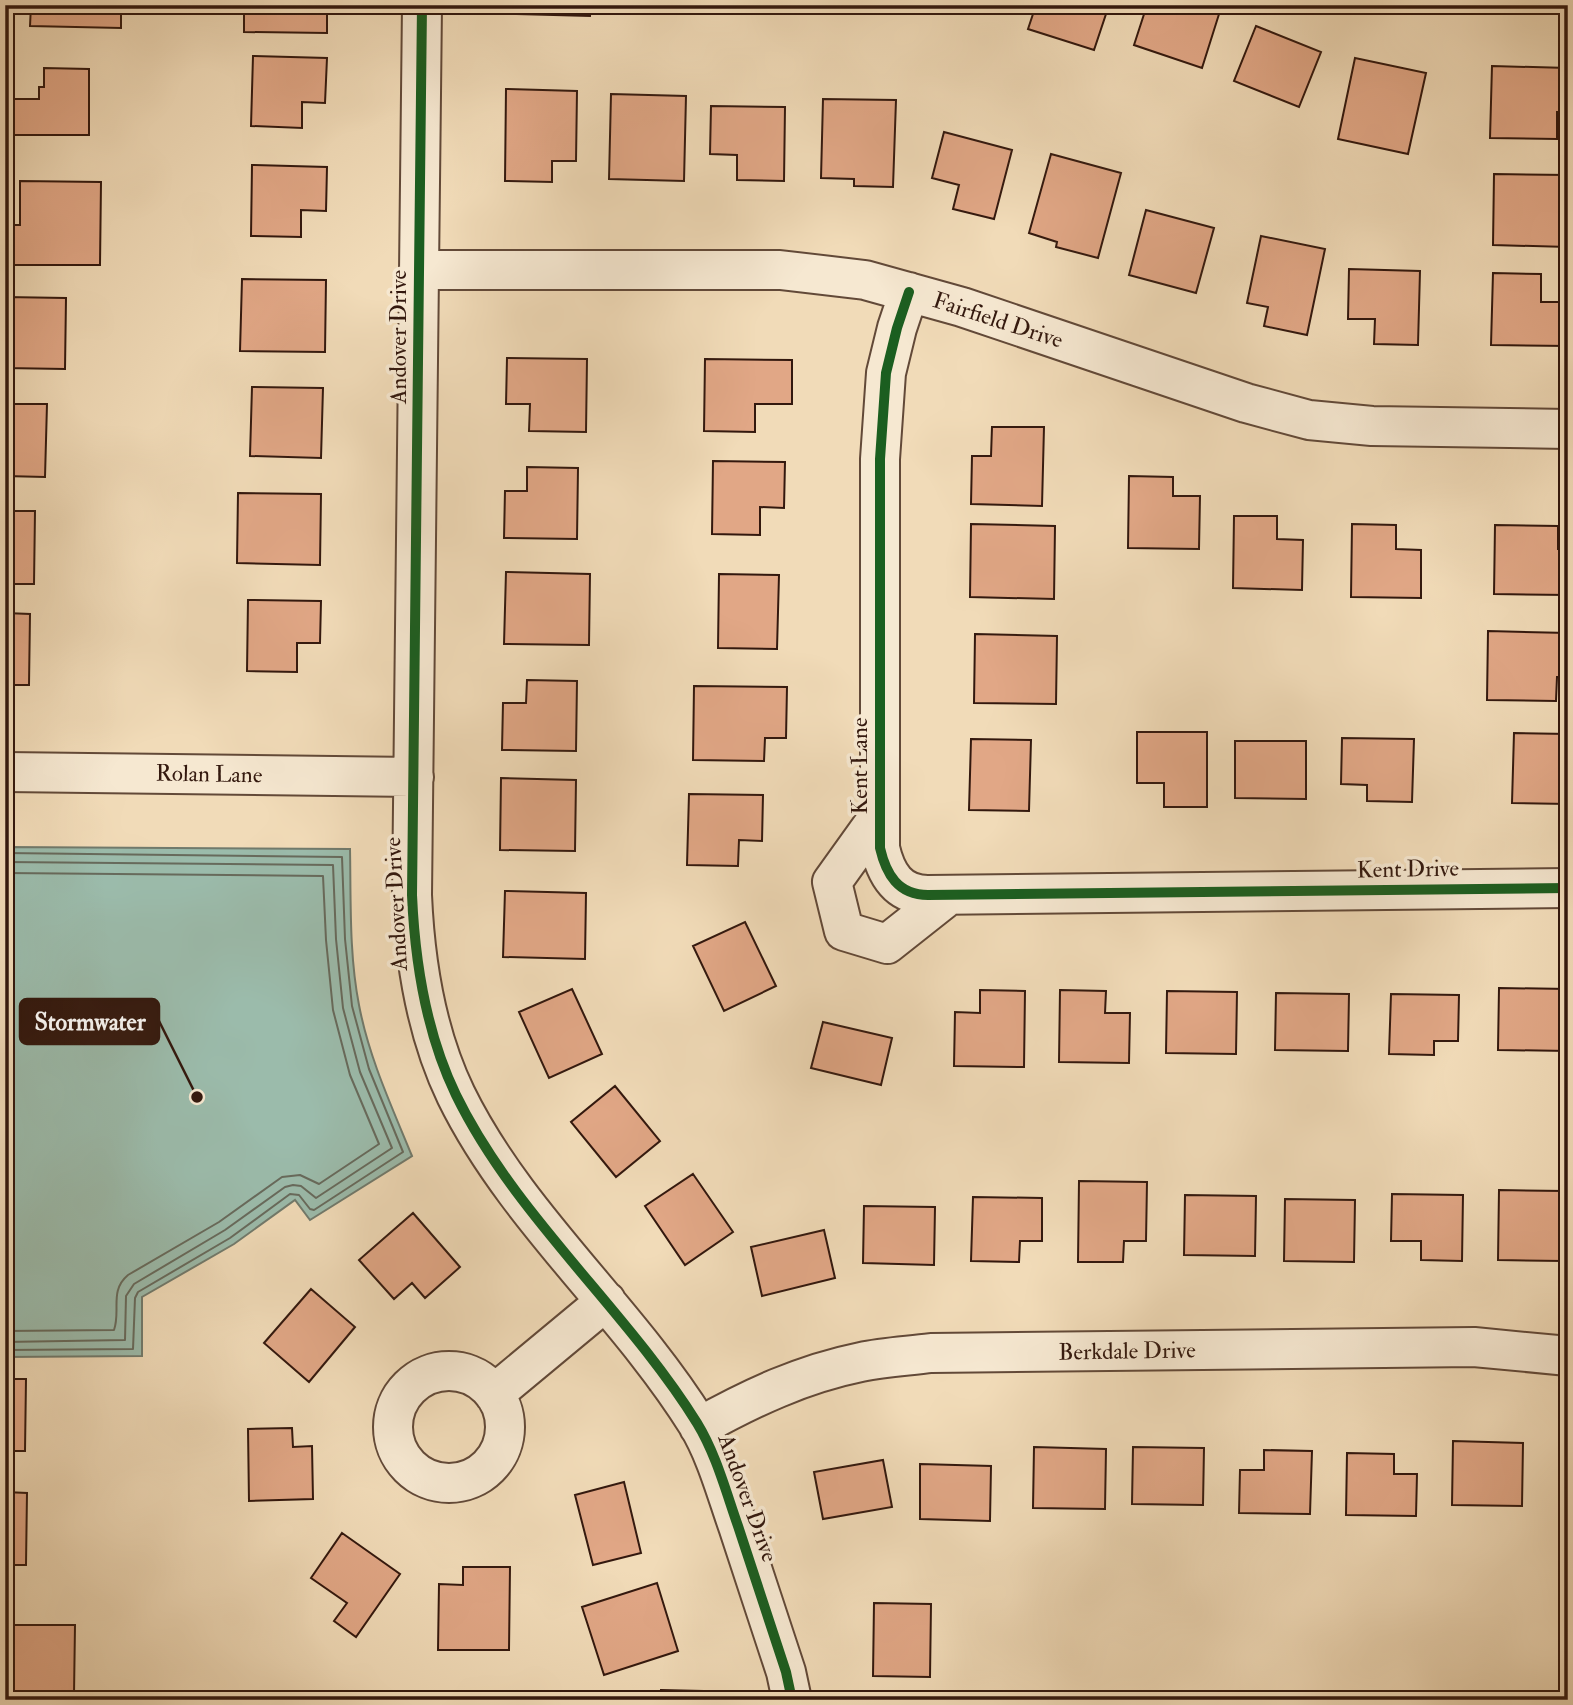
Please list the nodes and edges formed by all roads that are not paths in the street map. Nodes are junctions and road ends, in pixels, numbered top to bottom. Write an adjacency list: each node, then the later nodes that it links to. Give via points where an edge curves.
1 (422, 5): 2 (street, Andover Drive)
2 (419, 270): 3 (street, Fairfield Drive, via 780,270); 6 (street, Andover Drive)
3 (909, 292): 4 (street, Fairfield Drive, via 1309,420 1372,426); 7 (street, Kent Lane, via 886,373 880,459)
4 (1568, 429)
5 (5, 772): 6 (street, Rolan Lane)
6 (414, 777): 11 (street, Andover Drive, via 414,936 419,977 440,1056 455,1093 506,1178)
7 (880, 815): 10 (street, Kent Lane, via 885,869 899,886 916,895); 10 (street, via 832,883 844,931 887,944)
8 (1568, 888): 9 (street, Kent Drive)
9 (1249, 892): 10 (street, Kent Lane)
10 (949, 895)
11 (606, 1301): 13 (street); 14 (street, Andover Drive, via 664,1371)
12 (1568, 1356): 14 (street, Berkdale Drive, via 1474,1347 931,1353 862,1362 808,1376 755,1396)
13 (494, 1394)
14 (699, 1427): 15 (street, Andover Drive, via 719,1471)
15 (792, 1700)

